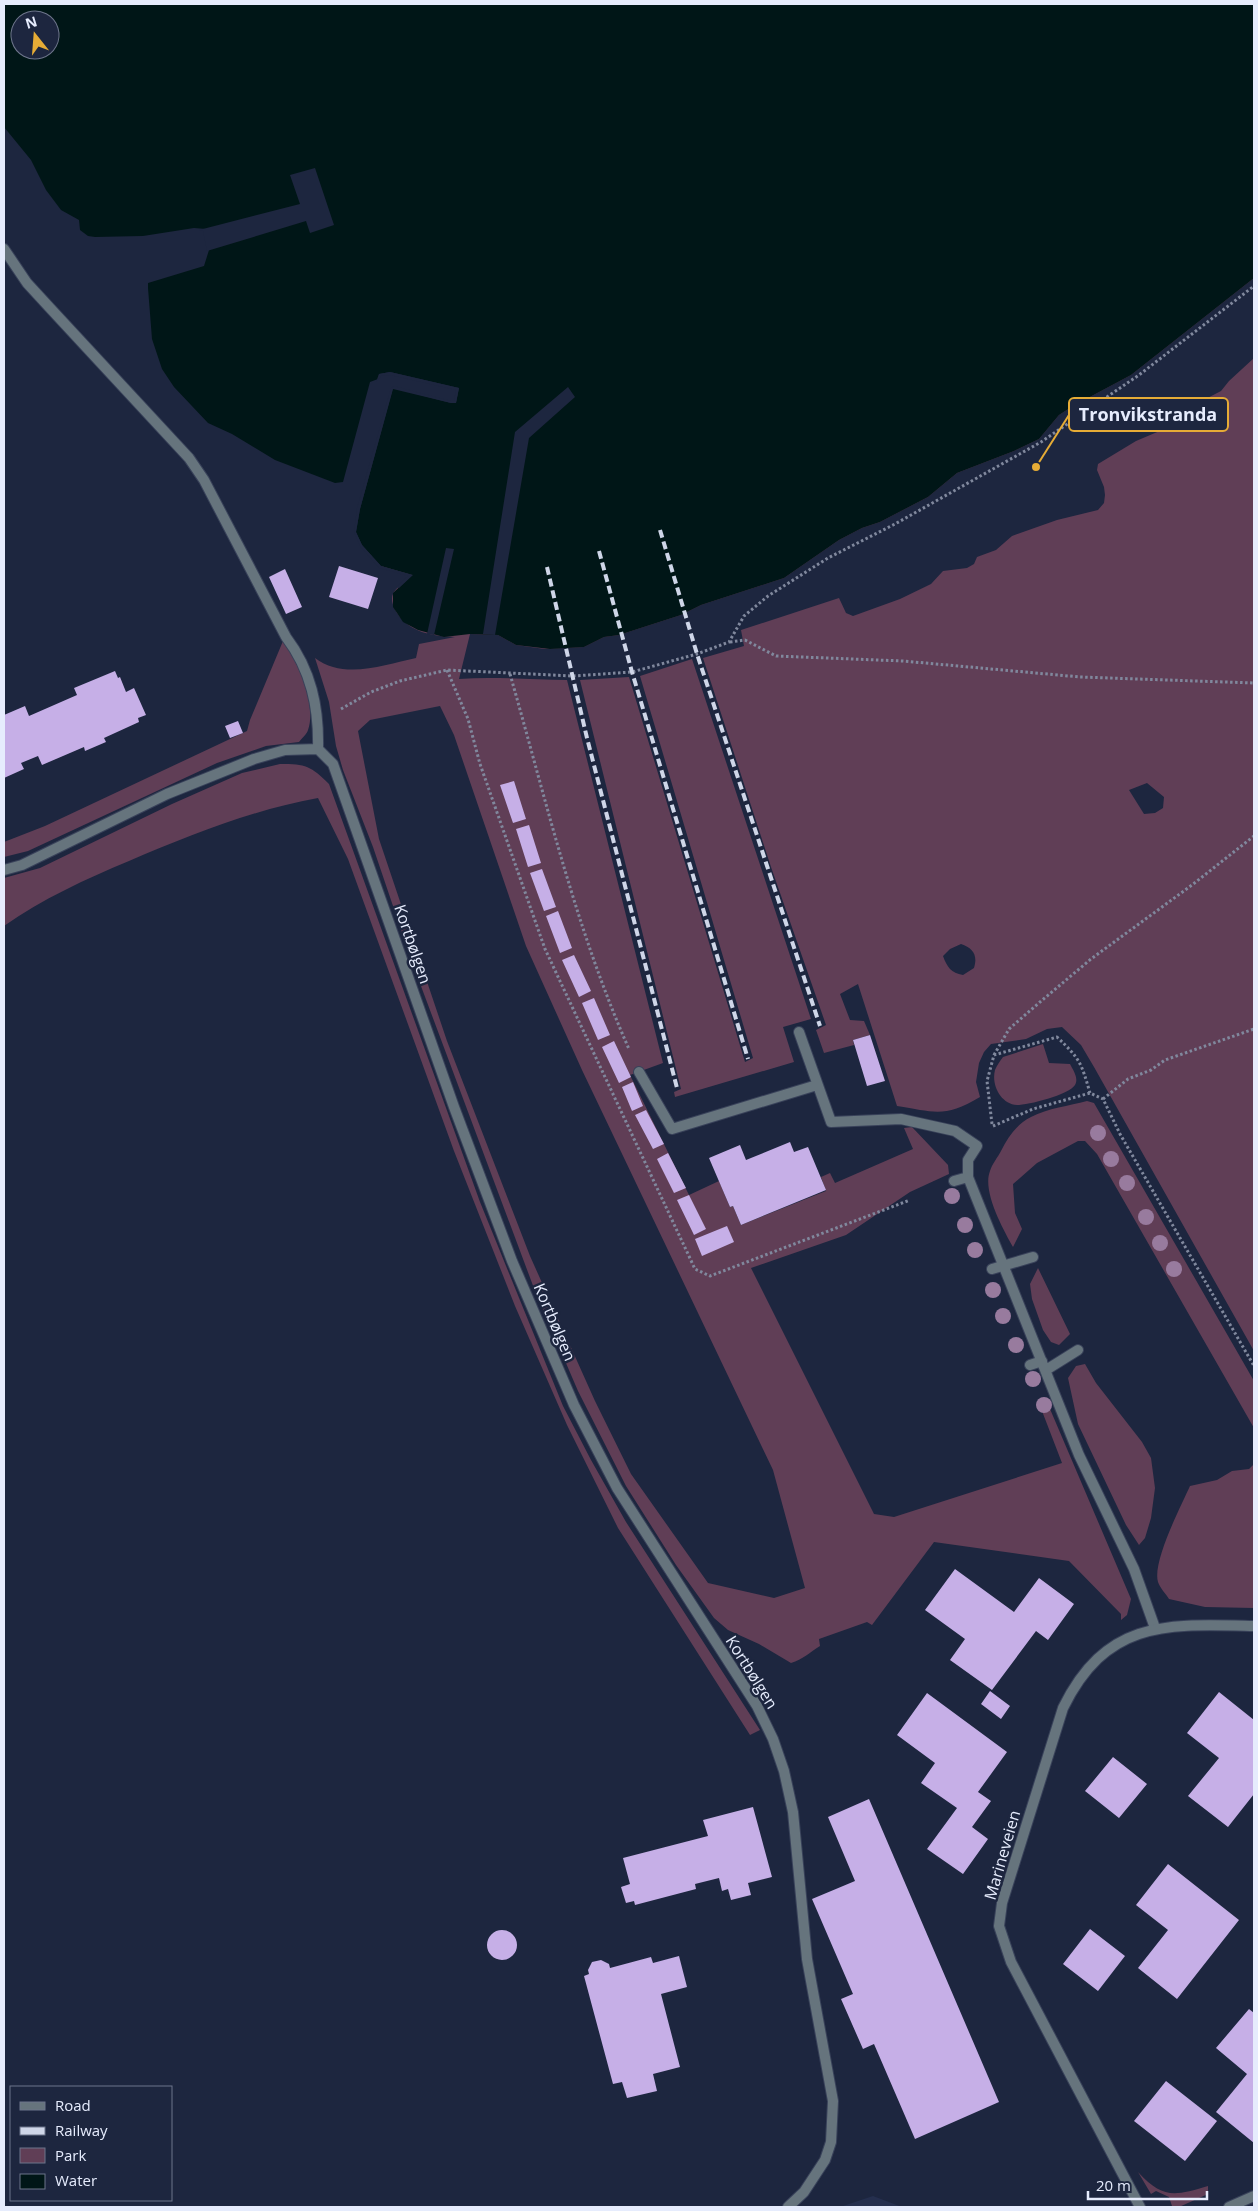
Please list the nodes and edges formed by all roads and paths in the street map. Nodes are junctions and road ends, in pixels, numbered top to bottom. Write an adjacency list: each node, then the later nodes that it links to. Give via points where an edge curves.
1 (4, 249): 7 (street, via 27,283 174,440 204,480 307,672 316,702)
2 (1254, 286): 3 (path, via 1139,375 1041,442 828,558 768,596 744,616)
3 (729, 642): 5 (path, via 689,657 632,672 573,676); 6 (path, via 745,640 776,656 903,661 1080,677)
4 (448, 670): 5 (path); 7 (path, via 371,692 333,714); 21 (path, via 468,719 480,764 545,949 695,1269 710,1276)
5 (510, 674): 13 (path, via 603,990)
6 (1254, 683)
7 (318, 749): 9 (street, via 285,750 254,758 167,794 22,865); 32 (street, Kortbølgen, via 333,764 342,786 512,1261 574,1405 617,1488 757,1706 784,1770 793,1812 807,1960 833,2101 831,2142 825,2160 804,2192)
8 (1254, 836): 12 (path, via 1091,959 1009,1029)
9 (4, 870)
10 (1254, 1029): 16 (path, via 1165,1060 1151,1070 1128,1079)
11 (799, 1032): 14 (street)
12 (994, 1055): 15 (path, via 1057,1037 1081,1063); 17 (path, via 987,1081)
13 (640, 1072): 14 (street, via 672,1129)
14 (817, 1085): 18 (street, via 830,1122 901,1119 956,1131)
15 (1090, 1093): 16 (path); 17 (path, via 1033,1109)
16 (1103, 1099): 28 (path)
17 (992, 1126): 18 (path)
18 (977, 1146): 19 (street, via 968,1160)
19 (968, 1177): 20 (street); 23 (street)
20 (954, 1181)
21 (910, 1200)
22 (1033, 1257): 23 (street)
23 (1005, 1265): 24 (street); 27 (street)
24 (992, 1269)
25 (1078, 1350): 27 (street)
26 (1030, 1365): 27 (street)
27 (1044, 1366): 30 (street, via 1079,1455 1134,1569)
28 (1254, 1366)
29 (1254, 1626): 30 (street, Marineveien, via 1201,1624)
30 (1155, 1628): 33 (street, Marineveien, via 1130,1636 1102,1655 1074,1685 1062,1708 1008,1879 999,1926 1011,1962)
31 (1254, 2196): 34 (street)
32 (788, 2207)
33 (1140, 2207)
34 (1229, 2207)

